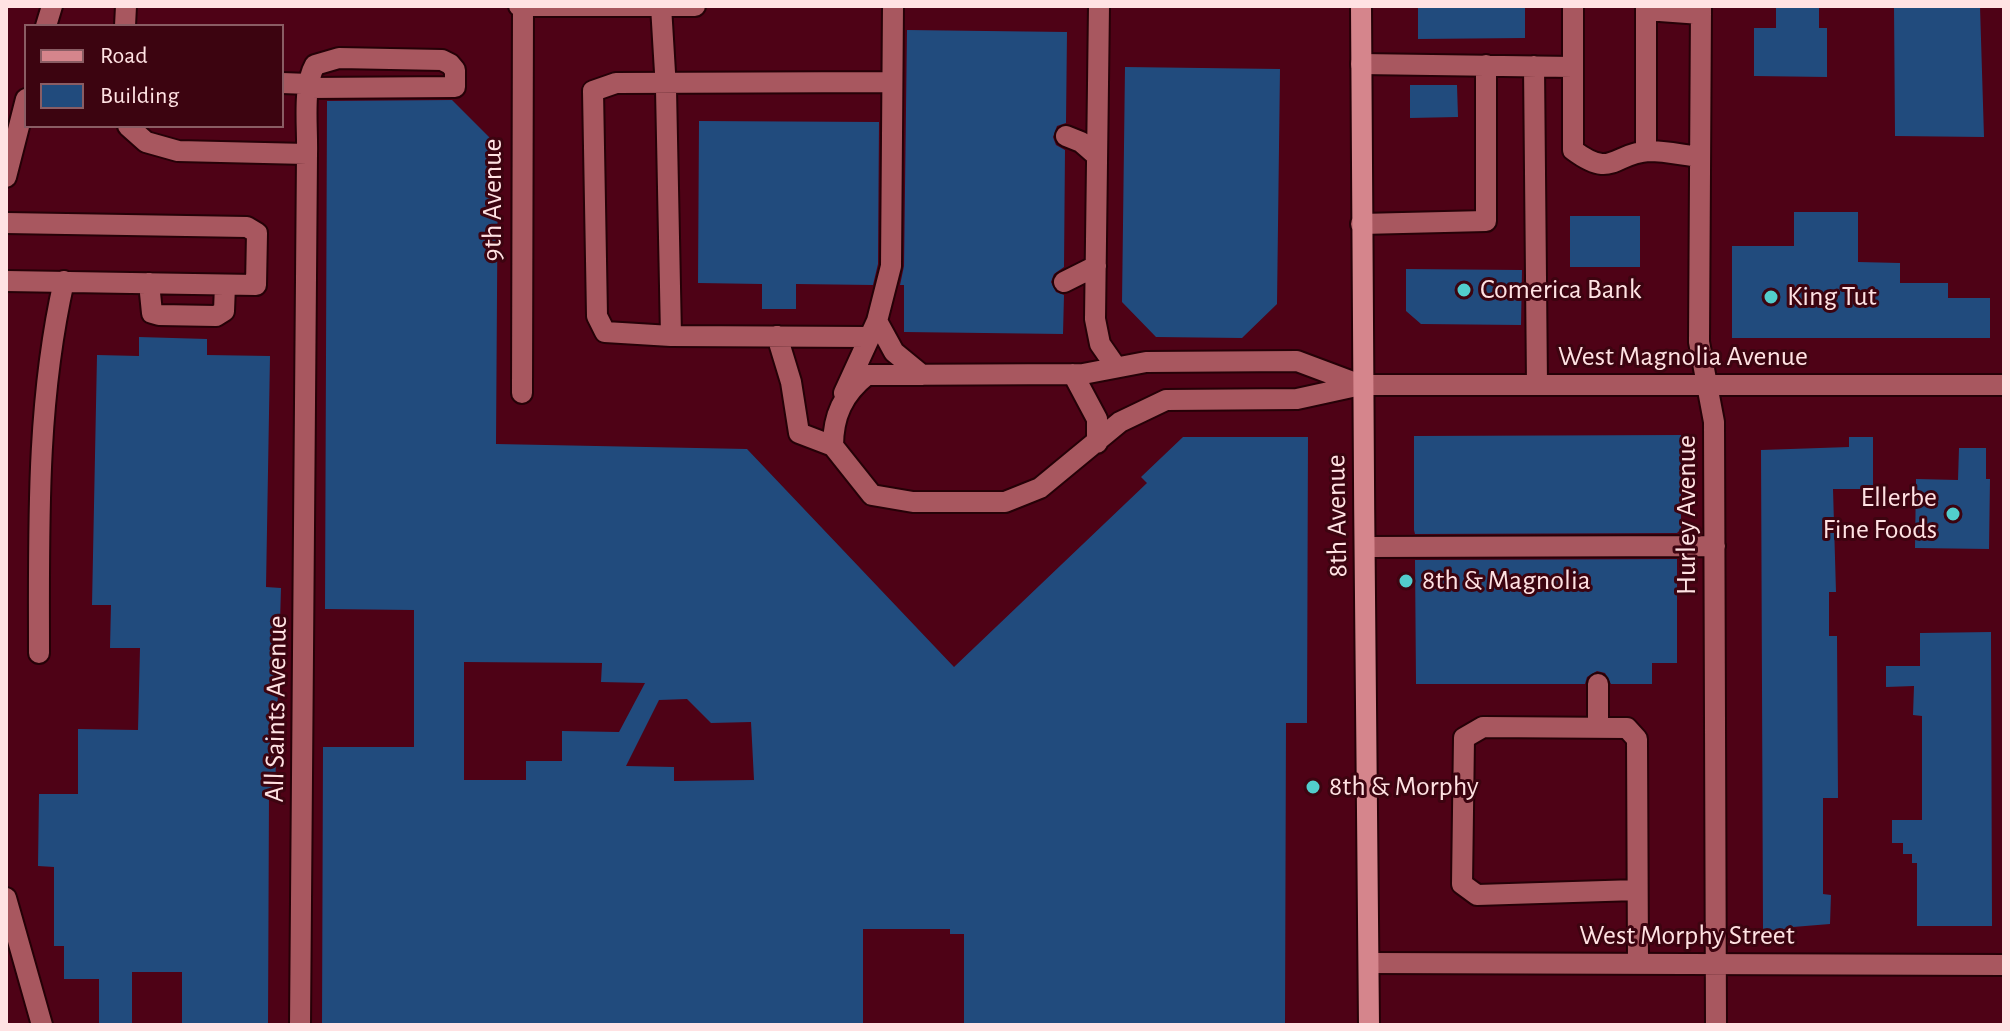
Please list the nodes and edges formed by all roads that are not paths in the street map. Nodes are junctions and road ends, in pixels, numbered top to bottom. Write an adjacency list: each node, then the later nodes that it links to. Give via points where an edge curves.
1 (522, 6): 2 (street); 44 (street, 9th Avenue)
2 (661, 6): 3 (street); 14 (street)
3 (695, 6)
4 (893, 6): 15 (street)
5 (1099, 6): 23 (street)
6 (1361, 6): 10 (main road, 8th Avenue)
7 (1573, 6): 13 (street)
8 (1646, 8): 9 (street); 21 (street)
9 (1701, 10): 24 (street, Hurley Avenue)
10 (1361, 64): 11 (street); 27 (main road, 8th Avenue)
11 (1486, 65): 12 (street); 27 (street, via 1486,221)
12 (1534, 66): 13 (street); 41 (street)
13 (1573, 67): 21 (street, via 1573,150 1592,164 1618,163)
14 (666, 82): 15 (street); 35 (street); 35 (street, via 616,83 593,91 592,112 597,316 605,332)
15 (892, 82): 34 (street, via 898,183 891,266)
16 (284, 83): 17 (street)
17 (309, 86): 17 (street, via 315,65 339,58 442,60 450,64 456,79 455,87); 22 (street, All Saints Avenue)
18 (24, 107): 25 (street)
19 (130, 128): 22 (street, via 146,142 178,151)
20 (1066, 136): 23 (street)
21 (1646, 151): 24 (street)
22 (307, 154): 60 (street, All Saints Avenue)
23 (1097, 156): 28 (street)
24 (1700, 157): 42 (street, Hurley Avenue, via 1699,342)
25 (6, 177)
26 (6, 223): 33 (street, via 247,227 257,233 256,285)
27 (1361, 224): 40 (main road, 8th Avenue)
28 (1096, 266): 31 (street); 37 (street, via 1095,319 1100,344)
29 (6, 281): 30 (street)
30 (64, 281): 32 (street); 50 (street, via 42,423)
31 (1064, 282)
32 (149, 283): 33 (street); 33 (street, via 149,306 159,315 216,316 224,311)
33 (225, 285)
34 (872, 329): 36 (street); 39 (street); 45 (street)
35 (671, 336): 36 (street)
36 (777, 336): 47 (street, via 799,433)
37 (1116, 367): 38 (street); 40 (street, via 1146,362 1297,361)
38 (1073, 374): 39 (street); 46 (street, via 1097,419)
39 (922, 375): 45 (street, via 867,375 850,388)
40 (1361, 385): 41 (street, West Magnolia Avenue); 46 (street, via 1297,399 1166,400 1120,422); 49 (main road, 8th Avenue)
41 (1537, 385): 42 (street, West Magnolia Avenue)
42 (1706, 385): 43 (street, West Magnolia Avenue); 48 (street, Hurley Avenue, via 1714,422)
43 (2004, 385)
44 (522, 393)
45 (837, 411): 47 (street)
46 (1097, 443): 47 (street, via 1040,488 1005,502 913,502 872,495)
47 (833, 446)
48 (1715, 546): 49 (street, via 1658,552); 57 (street, Hurley Avenue)
49 (1367, 547): 55 (main road, 8th Avenue)
50 (39, 653)
51 (1598, 684): 52 (street)
52 (1598, 728): 53 (street, via 1627,728 1637,739); 53 (street, via 1483,727 1464,738 1462,884 1477,895)
53 (1637, 890): 56 (street)
54 (6, 898): 59 (street)
55 (1369, 963): 56 (street, West Morphy Street); 61 (main road, 8th Avenue)
56 (1638, 963): 57 (street, West Morphy Street)
57 (1716, 964): 58 (street, West Morphy Street); 62 (street, Hurley Avenue)
58 (2004, 965)
59 (42, 1025)
60 (300, 1025)
61 (1369, 1025)
62 (1716, 1025)

